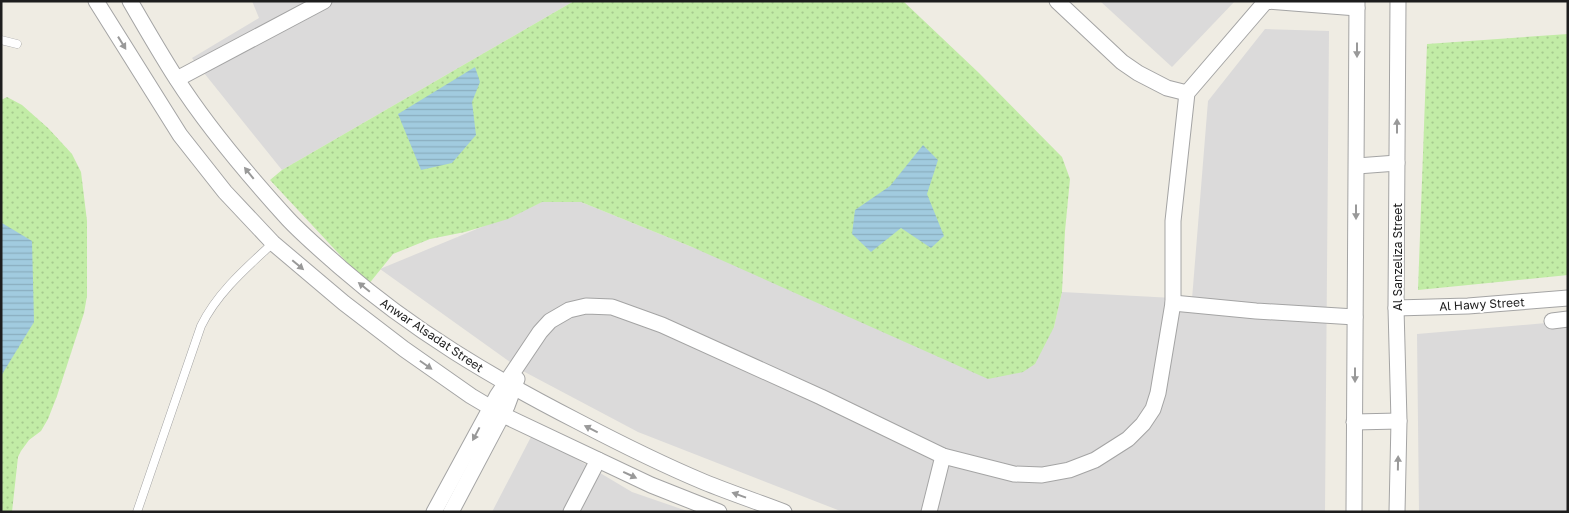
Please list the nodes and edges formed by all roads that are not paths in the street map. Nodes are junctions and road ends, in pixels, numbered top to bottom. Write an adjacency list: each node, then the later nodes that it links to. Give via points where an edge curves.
1 (96, 1): 14 (street, Anwar Alsadat Street, one-way to 14, via 180,135 225,192)
2 (130, 1): 10 (street, Anwar Alsadat Street)
3 (324, 1): 10 (street)
4 (1057, 1): 11 (street, via 1122,62 1167,88)
5 (1265, 1): 7 (street); 11 (street)
6 (1398, 1): 12 (street, Al Sanzeliza Street, one-way to 6)
7 (1357, 5): 13 (street, one-way to 13)
8 (1, 40): 9 (lane)
9 (17, 44)
10 (177, 79): 21 (street, Anwar Alsadat Street, one-way to 10, via 410,323 310,240 250,175)
11 (1187, 93): 16 (street, via 1173,221)
12 (1397, 163): 13 (street); 17 (street, Al Sanzeliza Street)
13 (1357, 166): 18 (street, one-way to 18)
14 (273, 243): 22 (street, Anwar Alsadat Street, one-way to 22, via 374,327); 27 (lane, via 222,294 206,316)
15 (1568, 298): 17 (street, Al Hawy Street)
16 (1173, 303): 18 (street); 25 (street, via 1153,409 1128,439 1094,460 1069,470 1042,475 1014,474)
17 (1396, 308): 23 (street, Al Sanzeliza Street)
18 (1355, 317): 24 (street, one-way to 24)
19 (1568, 319): 20 (street)
20 (1552, 321)
21 (510, 386): 22 (street); 25 (street, via 526,351 550,321 569,310 586,306 612,307 704,343); 32 (street, Anwar Alsadat Street, one-way to 21, via 704,482 618,443)
22 (497, 411): 26 (street, Anwar Alsadat Street); 28 (street, one-way to 28); 29 (street)
23 (1399, 421): 24 (street); 35 (street, Al Sanzeliza Street, one-way to 23)
24 (1354, 422): 34 (street)
25 (943, 456): 33 (street)
26 (598, 460): 30 (street); 31 (street, Anwar Alsadat Street, one-way to 31)
27 (137, 512)
28 (434, 512)
29 (451, 512)
30 (571, 512)
31 (719, 512)
32 (784, 512)
33 (929, 512)
34 (1354, 512)
35 (1397, 512)

